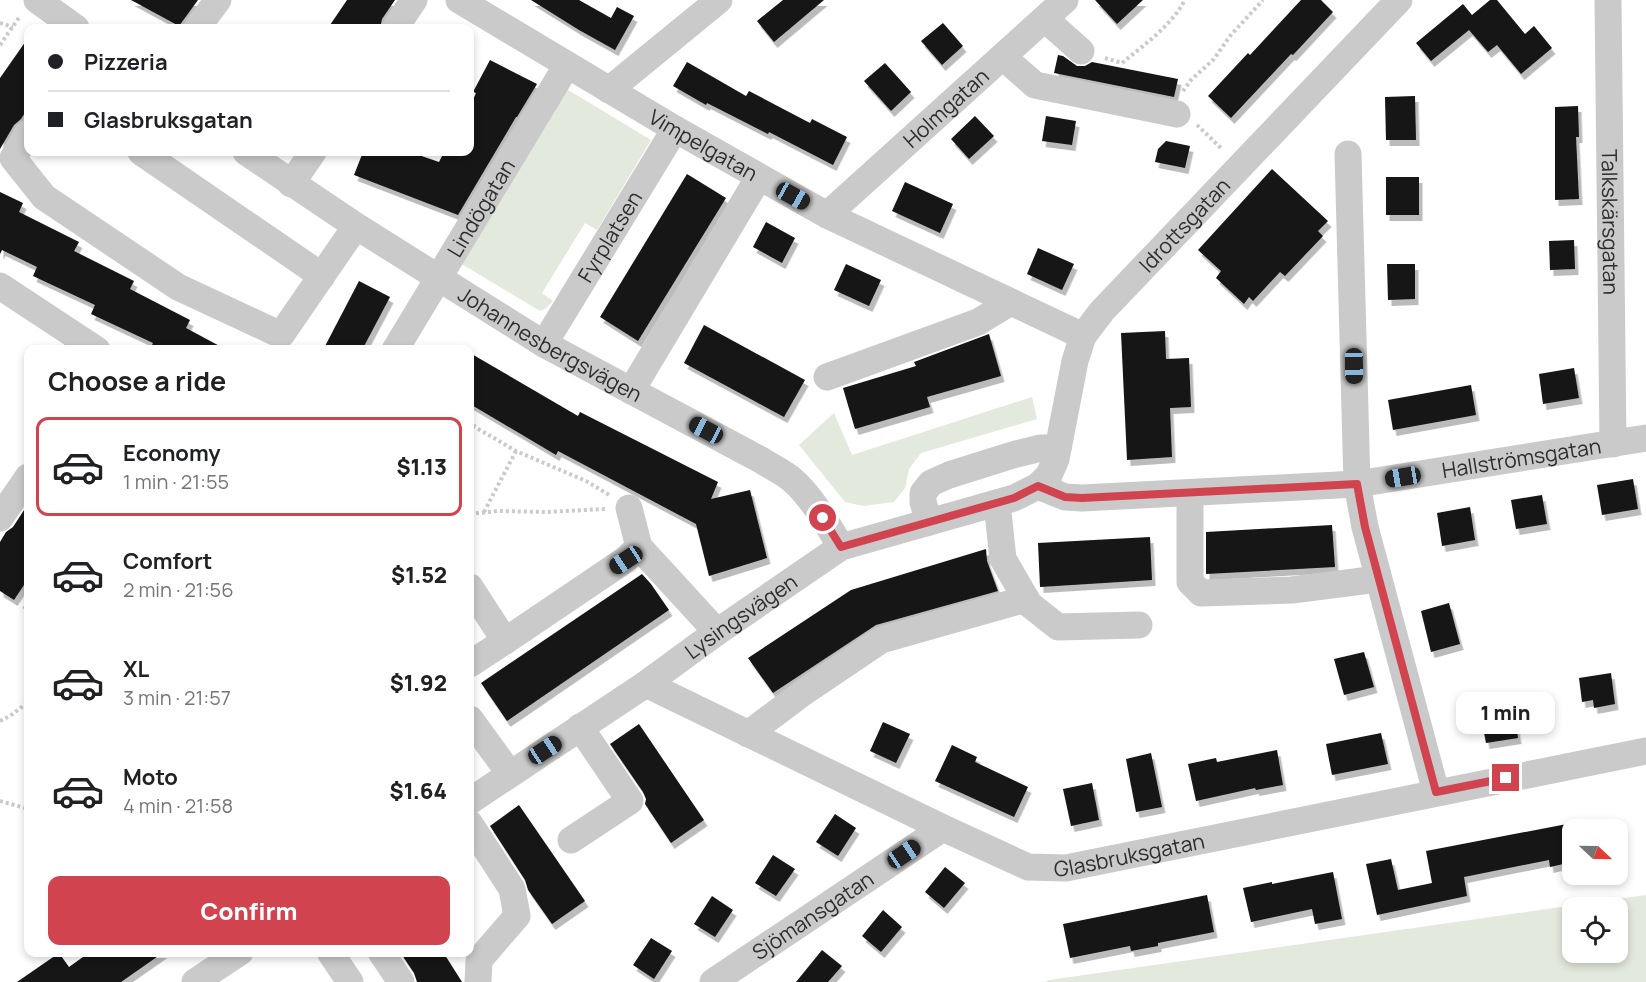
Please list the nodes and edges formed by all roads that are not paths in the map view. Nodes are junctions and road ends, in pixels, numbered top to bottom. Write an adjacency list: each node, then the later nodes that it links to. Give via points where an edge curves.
1 (218, 0): 11 (street)
2 (414, 0): 12 (street)
3 (459, 0): 15 (street, Vimpelgatan)
4 (719, 0): 16 (street)
5 (1065, 0): 9 (street, Holmgatan)
6 (1399, 0): 32 (street, Idrottsgatan, via 1102,311)
7 (1608, 0): 39 (street, Talkskärsgatan)
8 (31, 4): 10 (street)
9 (1044, 19): 13 (street); 14 (street, Holmgatan)
10 (68, 24)
11 (200, 24)
12 (398, 24)
13 (1081, 51)
14 (1003, 57): 17 (street, via 1035,85); 26 (street, Holmgatan)
15 (567, 64): 16 (street, Vimpelgatan); 29 (street, Lindögatan)
16 (609, 90): 18 (street, Vimpelgatan)
17 (1177, 114)
18 (675, 129): 24 (street, Vimpelgatan); 33 (street, Fyrplatsen)
19 (24, 140): 28 (street, via 13,158 44,197 178,287 280,335)
20 (1348, 154): 42 (street)
21 (147, 156): 28 (street)
22 (252, 156): 25 (street, Johannesbergsvägen)
23 (310, 156): 25 (street)
24 (759, 177): 26 (street, Vimpelgatan); 37 (street)
25 (291, 184): 27 (street, Johannesbergsvägen)
26 (827, 215): 31 (street, Vimpelgatan)
27 (356, 226): 28 (street); 29 (street, Johannesbergsvägen)
28 (322, 276)
29 (439, 279): 33 (street, Johannesbergsvägen); 35 (street, Lindögatan)
30 (0, 286): 34 (street)
31 (1011, 302): 32 (street, Vimpelgatan); 36 (street, via 978,322)
32 (1083, 336): 40 (street, Idrottsgatan)
33 (544, 344): 37 (street, Johannesbergsvägen)
34 (89, 345)
35 (398, 345)
36 (827, 377)
37 (631, 391): 50 (street, Johannesbergsvägen, via 790,479 814,505)
38 (1646, 438): 39 (street, Hallströmsgatan)
39 (1613, 444): 42 (street, Hallströmsgatan)
40 (1058, 448): 43 (street, Idrottsgatan, via 1049,475); 48 (street, via 1016,454 931,483 923,493)
41 (24, 483): 47 (street)
42 (1357, 484): 44 (street, Hallströmsgatan); 51 (street)
43 (1038, 486): 44 (street, Hallströmsgatan, via 1065,497 1082,498); 45 (street, Lysingsvägen)
44 (1190, 494): 51 (street, via 1190,582 1201,593 1292,590)
45 (997, 503): 48 (street, Lysingsvägen); 53 (street, via 1004,559)
46 (629, 508): 49 (street)
47 (0, 518)
48 (929, 522): 50 (street, Lysingsvägen)
49 (639, 547): 55 (street); 56 (street, via 626,560)
50 (841, 547): 55 (street, Lysingsvägen)
51 (1378, 579): 64 (street)
52 (474, 593): 56 (street)
53 (1026, 599): 54 (street, via 1058,627); 61 (street, via 881,640)
54 (1139, 625)
55 (717, 632): 58 (street, Lysingsvägen)
56 (505, 641): 57 (street)
57 (474, 661)
58 (646, 684): 60 (street, Lysingsvägen); 61 (street, Glasbruksgatan)
59 (474, 724): 63 (street)
60 (580, 727): 63 (street, Lysingsvägen); 68 (street, via 630,801)
61 (748, 734): 66 (street, Glasbruksgatan)
62 (1646, 751): 64 (street, Glasbruksgatan)
63 (510, 774): 65 (street, Lysingsvägen)
64 (1436, 792): 66 (street, Glasbruksgatan, via 1066,868 1029,867)
65 (474, 798)
66 (943, 828): 76 (street, Sjömansgatan)
67 (474, 830): 75 (street, via 512,889 517,916 479,960)
68 (571, 840)
69 (232, 957): 72 (street)
70 (333, 957): 73 (street)
71 (384, 957): 74 (street)
72 (195, 982)
73 (350, 982)
74 (401, 982)
75 (478, 982)
76 (713, 982)

